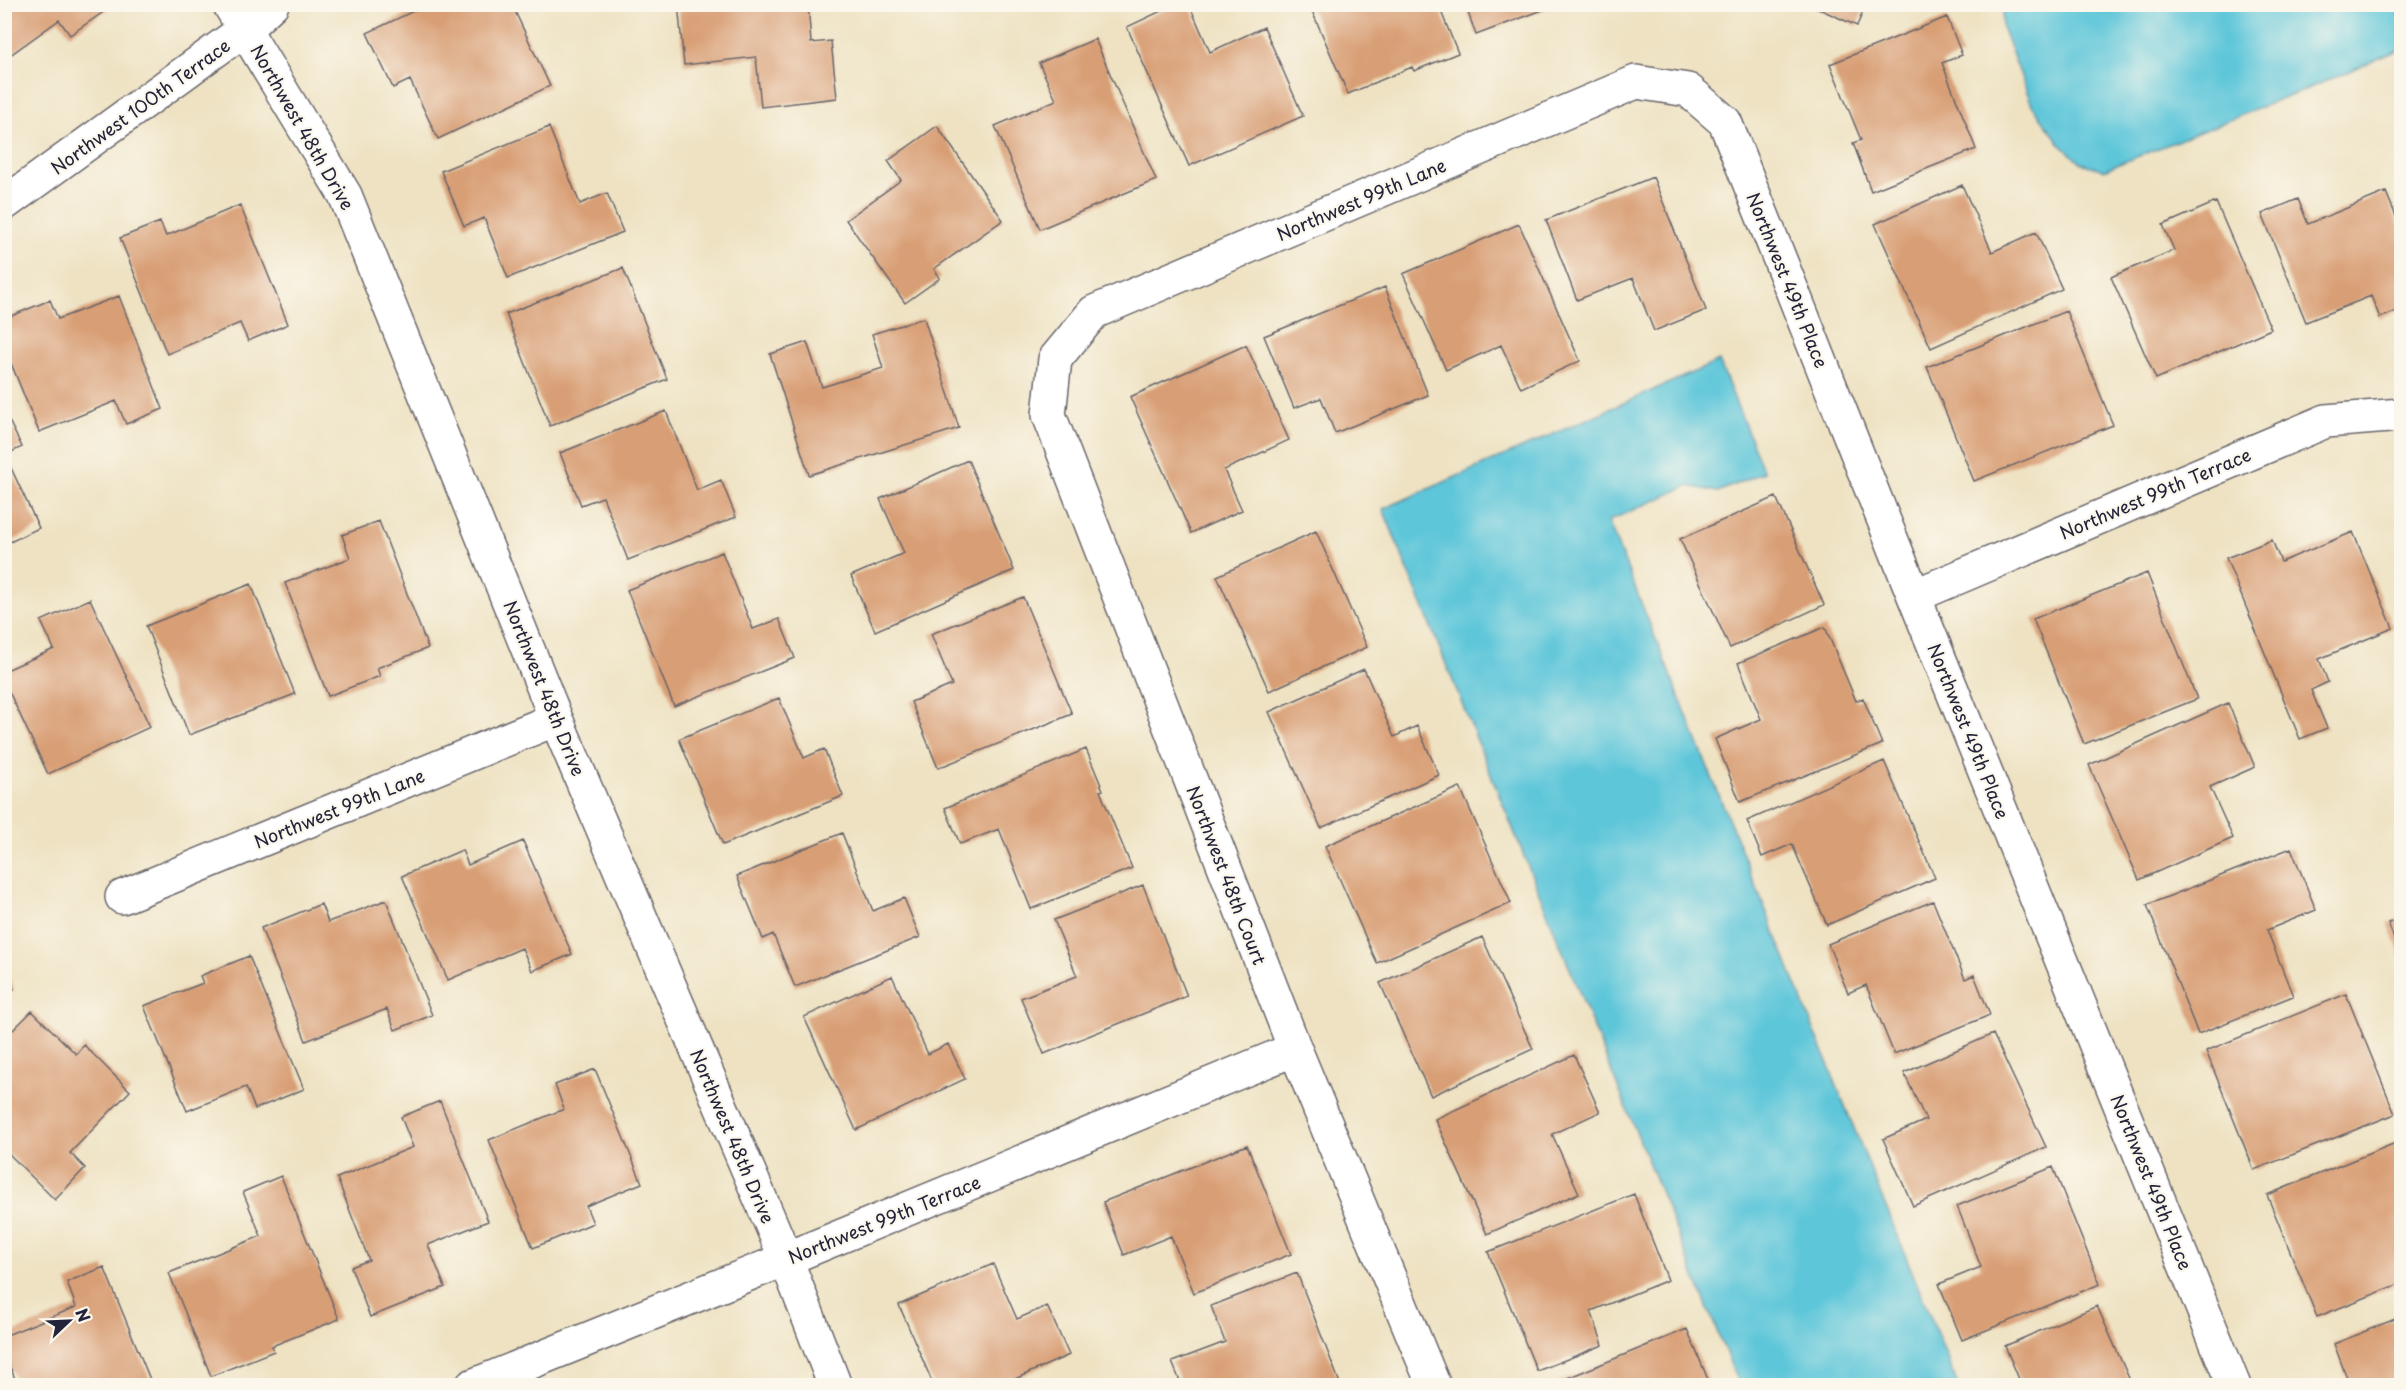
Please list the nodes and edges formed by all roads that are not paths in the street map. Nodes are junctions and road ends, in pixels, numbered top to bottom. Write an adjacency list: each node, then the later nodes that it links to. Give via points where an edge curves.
1 (273, 4): 2 (street, Northwest 100th Terrace)
2 (237, 17): 4 (street, Northwest 100th Terrace); 8 (street, Northwest 48th Drive, via 345,195)
3 (1688, 90): 5 (street, Northwest 99th Lane, via 1636,82 1094,312); 7 (street, Northwest 49th Place, via 1725,122)
4 (4, 204)
5 (1055, 359): 10 (street, Northwest 48th Court, via 1049,415)
6 (2402, 415): 7 (street, Northwest 99th Terrace, via 2326,421)
7 (1914, 596): 15 (street, Northwest 49th Place)
8 (556, 719): 9 (street, Northwest 99th Lane); 11 (street, Northwest 48th Drive)
9 (122, 897)
10 (1295, 1049): 11 (street, Northwest 99th Terrace); 14 (street, Northwest 48th Court)
11 (786, 1259): 12 (street, Northwest 99th Terrace); 13 (street, Northwest 48th Drive)
12 (472, 1386)
13 (835, 1386)
14 (1434, 1386)
15 (2234, 1386)

